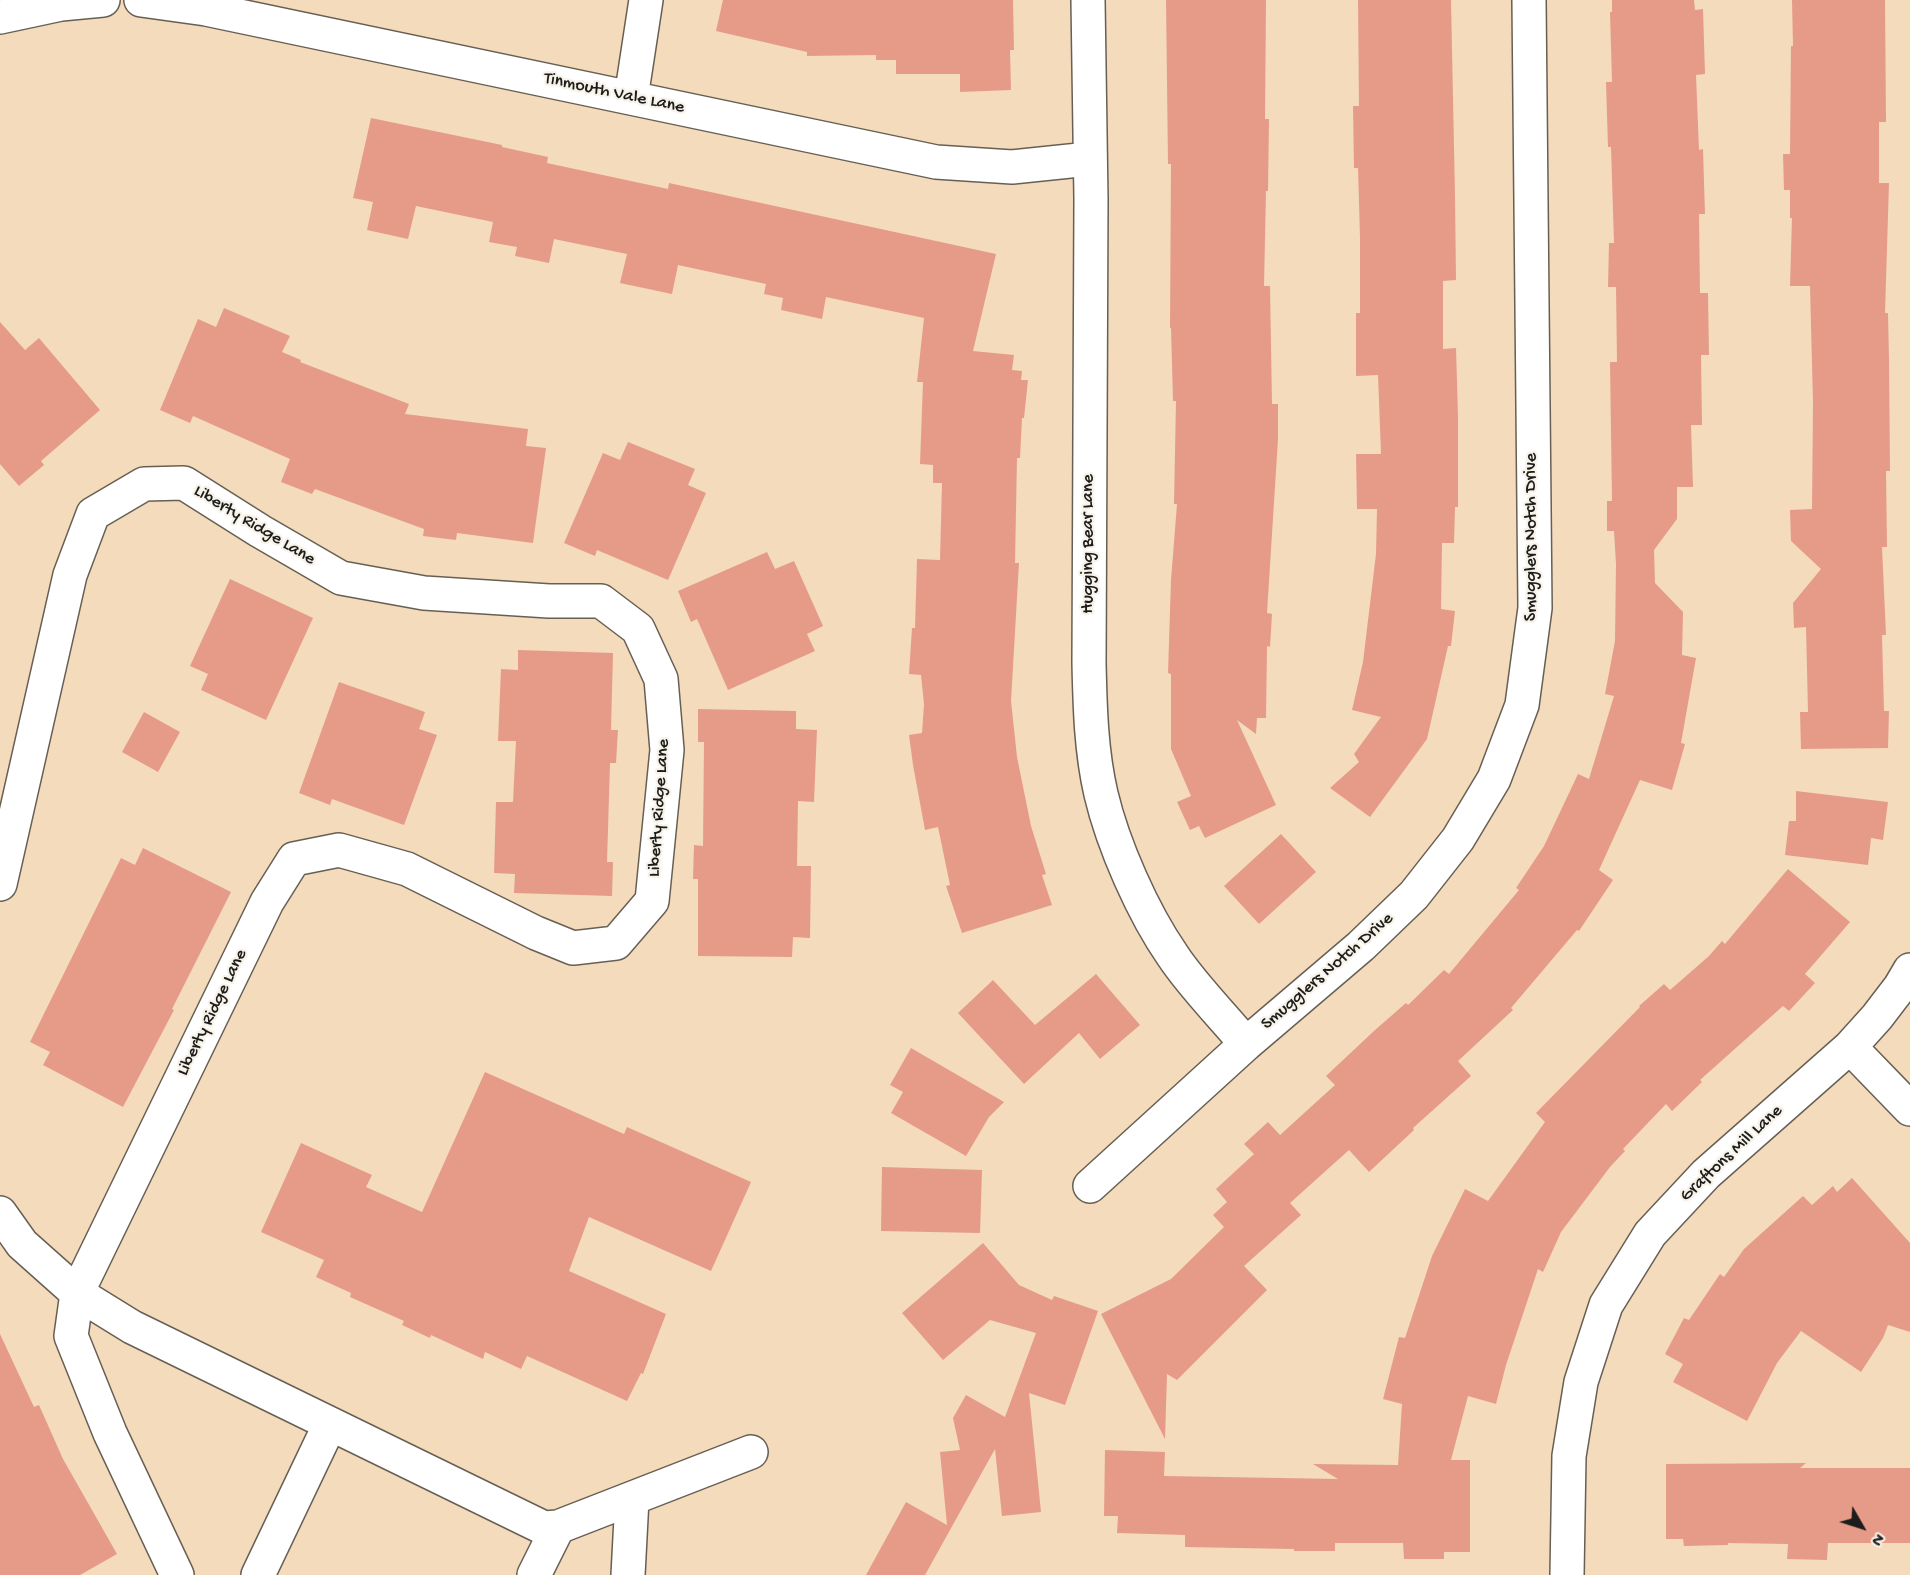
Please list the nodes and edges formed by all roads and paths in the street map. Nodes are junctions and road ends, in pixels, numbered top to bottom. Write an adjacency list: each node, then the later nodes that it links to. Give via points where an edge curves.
1 (103, 0): 6 (street)
2 (141, 0): 7 (street, Tinmouth Vale Lane, via 206,9)
3 (646, 0): 7 (street)
4 (1088, 0): 8 (street, Hugging Bear Lane)
5 (1529, 0): 11 (street, Smugglers Notch Drive, via 1534,608 1522,705 1494,779 1458,839 1414,895)
6 (0, 17)
7 (631, 98): 8 (street, Tinmouth Vale Lane, via 936,162 1012,167)
8 (1089, 159): 11 (street, Hugging Bear Lane, via 1089,663 1092,735 1101,794 1116,844 1152,923 1173,958)
9 (0, 884): 16 (street, Liberty Ridge Lane, via 70,575 93,514 144,484 184,483 340,578 424,593 601,601 638,629 661,679 667,750 652,901 616,943 573,948 407,869 339,850 294,859 267,902)
10 (1910, 970): 12 (street, Graftons Mill Lane)
11 (1246, 1044): 14 (street, Smugglers Notch Drive)
12 (1850, 1047): 13 (street); 25 (street, Graftons Mill Lane, via 1706,1174 1650,1234 1606,1305 1581,1382 1569,1456)
13 (1910, 1109)
14 (1090, 1186)
15 (0, 1213): 16 (street, via 22,1244)
16 (77, 1293): 17 (street, via 132,1327); 21 (street, Liberty Ridge Lane, via 71,1336 110,1433)
17 (330, 1424): 20 (street, via 544,1528); 22 (street)
18 (751, 1452): 19 (street)
19 (632, 1499): 20 (street); 24 (street)
20 (558, 1527): 23 (street)
21 (177, 1575)
22 (258, 1575)
23 (534, 1575)
24 (628, 1575)
25 (1567, 1575)

